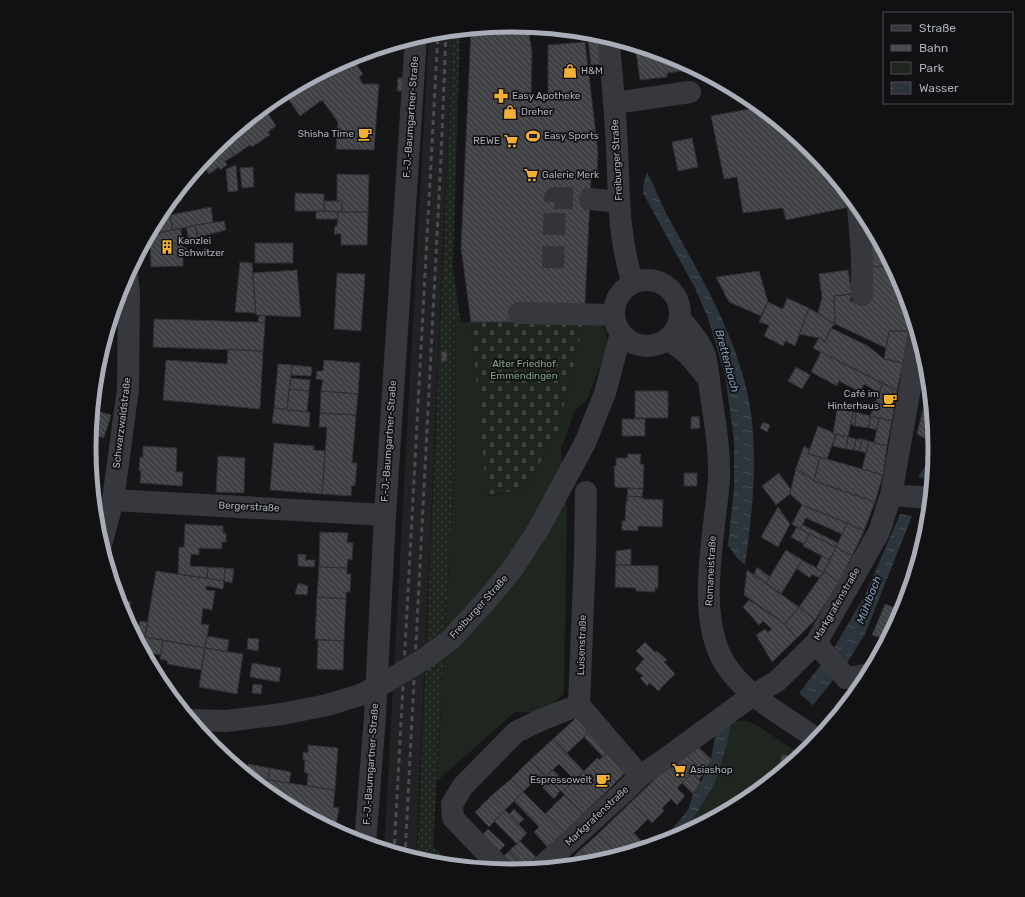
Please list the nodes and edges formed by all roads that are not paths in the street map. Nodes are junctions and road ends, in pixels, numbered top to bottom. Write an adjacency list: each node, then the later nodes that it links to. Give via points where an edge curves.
1 (609, 43): 4 (street, Freiburger Straße)
2 (416, 44): 22 (street, F.-J.-Baumgartner-Straße)
3 (690, 92): 4 (street)
4 (615, 103): 6 (street, Freiburger Straße)
5 (590, 199): 6 (street)
6 (619, 202): 8 (street, Freiburger Straße, via 625,256)
7 (859, 217): 10 (street)
8 (633, 283): 12 (street, via 653,280 663,284 677,298); 13 (street, via 619,296)
9 (128, 288): 21 (street, Schwarzwaldstraße, via 128,389)
10 (862, 295)
11 (525, 314): 13 (street)
12 (680, 318): 14 (street, via 675,331); 17 (street, Romaneistraße, via 695,336 705,356)
13 (612, 321): 15 (street, via 631,342); 18 (street, Freiburger Straße)
14 (667, 340): 15 (street, via 656,345); 17 (street, Romaneistraße, via 691,357)
15 (644, 346): 18 (street, Freiburger Straße)
16 (918, 355): 20 (street, Markgrafenstraße)
17 (708, 379): 26 (street, Romaneistraße, via 719,447 709,615 725,663)
18 (605, 393): 28 (street, Freiburger Straße, bridge, via 585,443 538,530 513,568 450,640 388,681 360,695 328,705 282,714 226,721)
19 (586, 492): 27 (street, Luisenstraße)
20 (913, 497): 24 (street, Markgrafenstraße, via 879,532)
21 (113, 500): 22 (street, Bergerstraße); 23 (street, Schwarzwaldstraße)
22 (385, 515): 31 (street, F.-J.-Baumgartner-Straße, via 375,716)
23 (104, 532)
24 (828, 657): 25 (street, via 846,678); 26 (street, Markgrafenstraße)
25 (862, 675)
26 (753, 695): 29 (street, Romaneistraße); 30 (street, Markgrafenstraße)
27 (580, 705): 30 (street); 33 (street, via 516,732 463,786 452,804 453,818)
28 (197, 720)
29 (813, 737)
30 (640, 776): 32 (street, Markgrafenstraße)
31 (365, 838)
32 (546, 863)
33 (498, 864)

